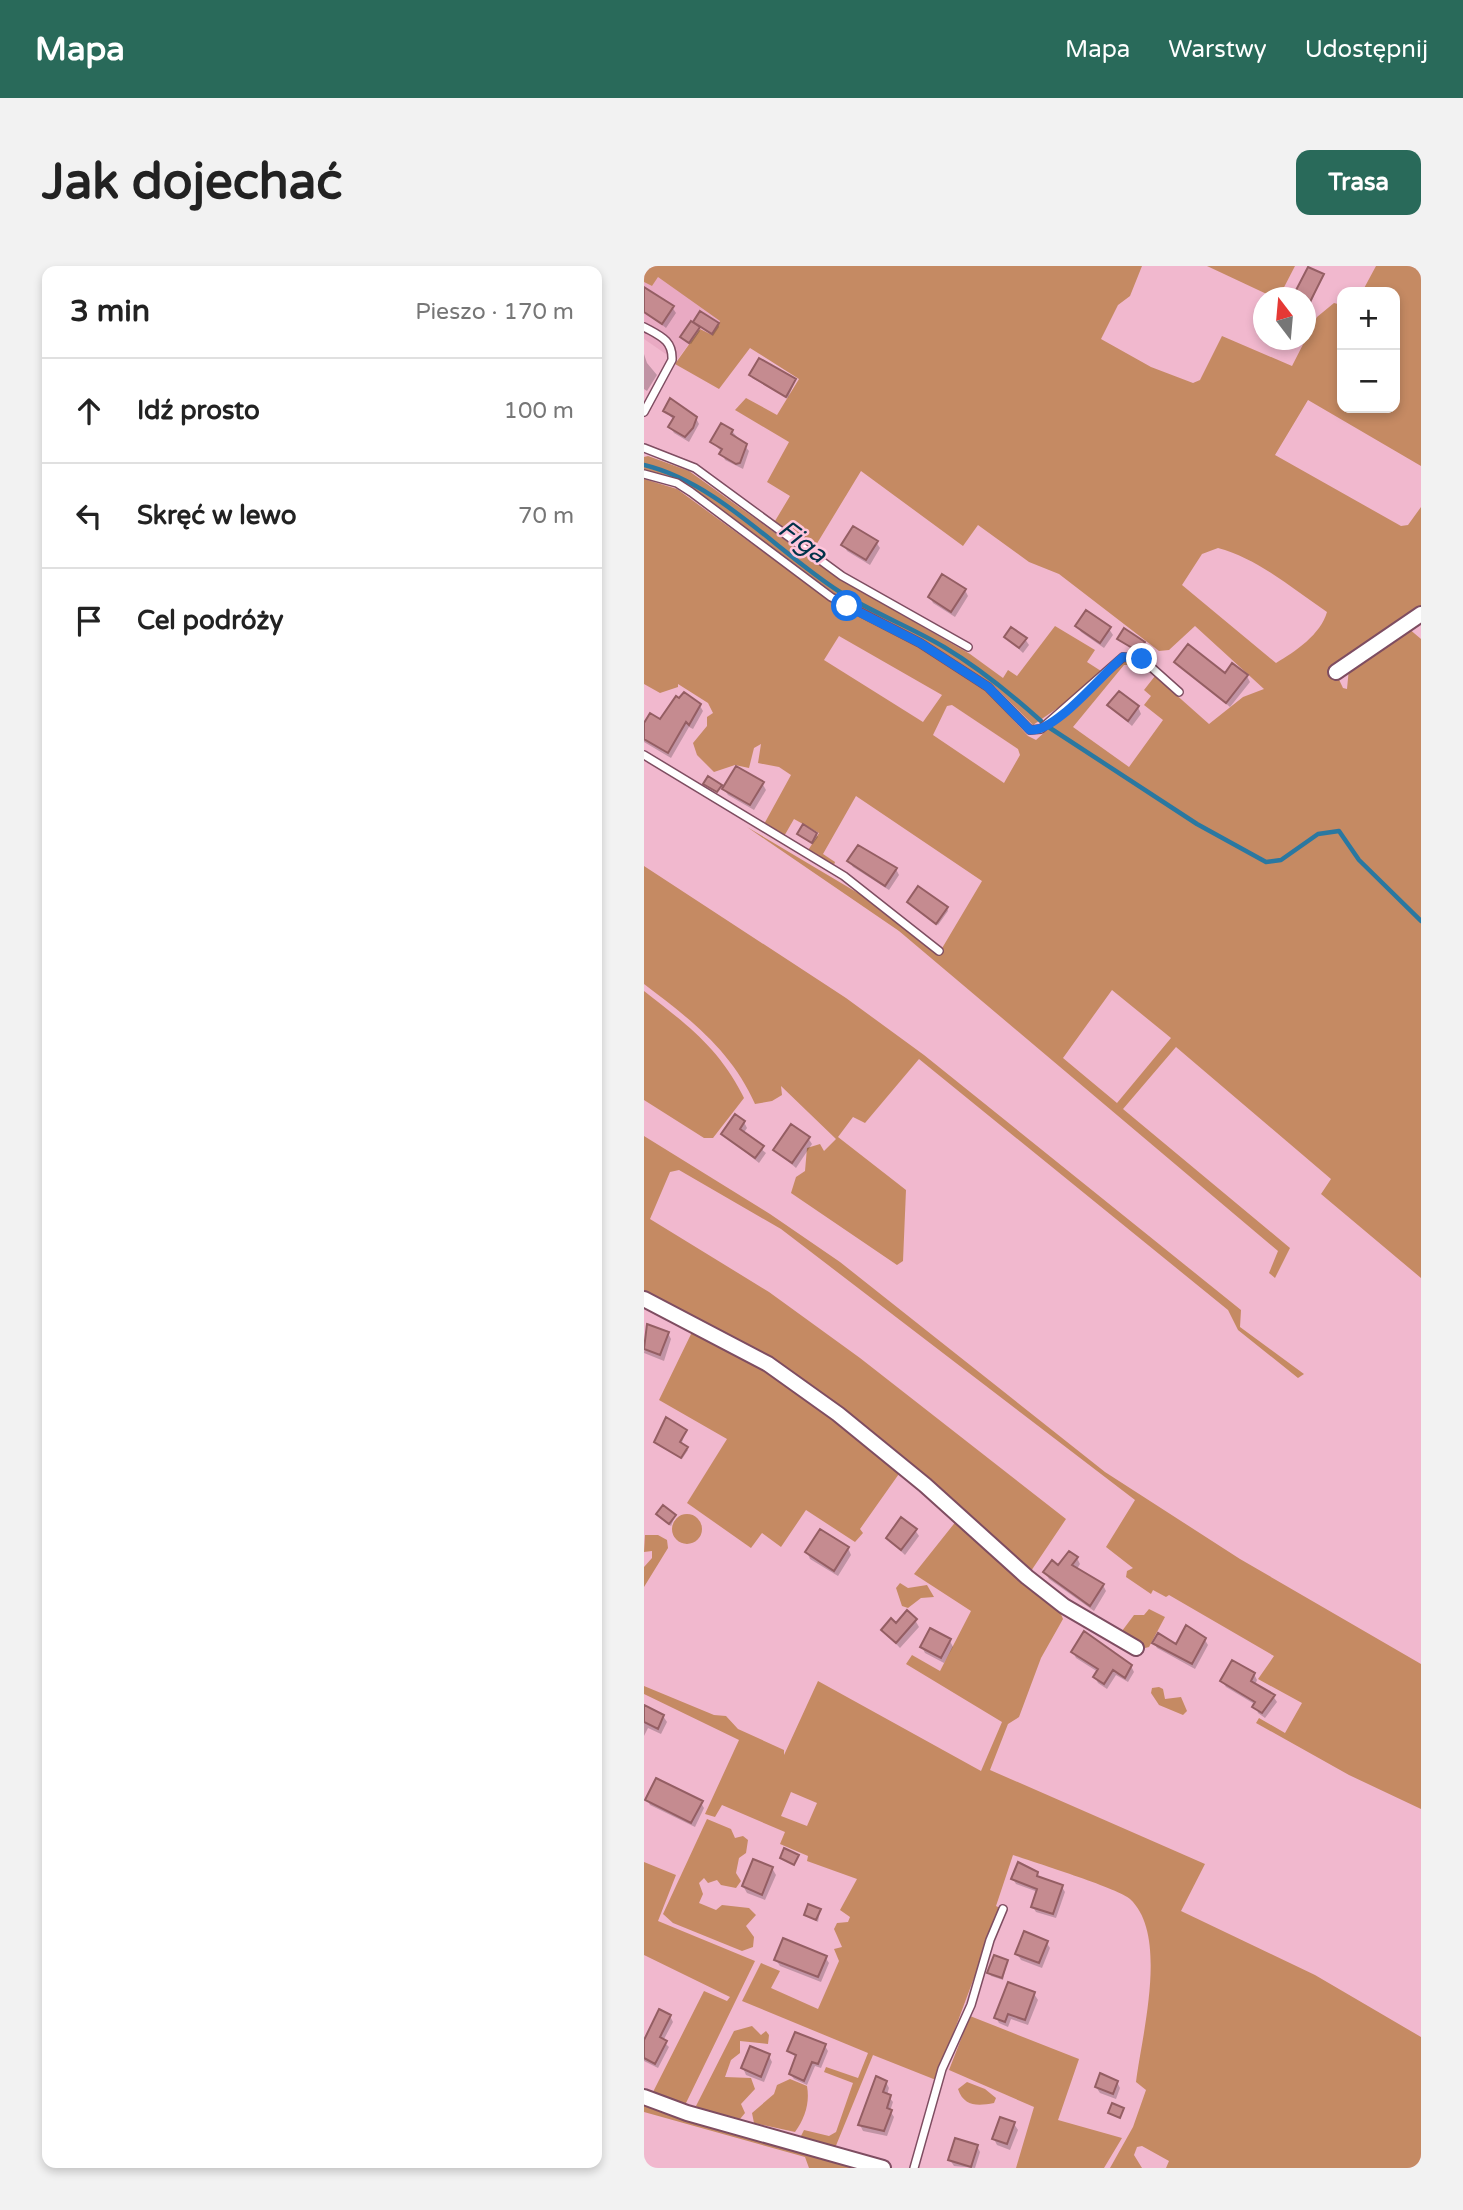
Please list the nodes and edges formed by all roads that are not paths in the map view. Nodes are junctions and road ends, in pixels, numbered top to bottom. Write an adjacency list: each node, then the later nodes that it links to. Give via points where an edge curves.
1 (644, 327): 2 (lane, via 664,338 673,350)
2 (644, 412)
3 (644, 448): 6 (lane, via 695,468 842,576)
4 (644, 474): 8 (lane, via 677,483 831,597 920,643 979,681 1030,730 1041,729 1123,657 1142,659)
5 (1421, 614): 7 (street)
6 (968, 647)
7 (1336, 672)
8 (1178, 692)
9 (644, 755): 10 (lane, via 845,876)
10 (939, 951)
11 (644, 1299): 12 (street, via 768,1364 925,1485 1064,1606)
12 (1136, 1648)
13 (1003, 1909): 16 (lane, via 971,2005 942,2069)
14 (644, 2097): 15 (street)
15 (883, 2168)
16 (914, 2168)

